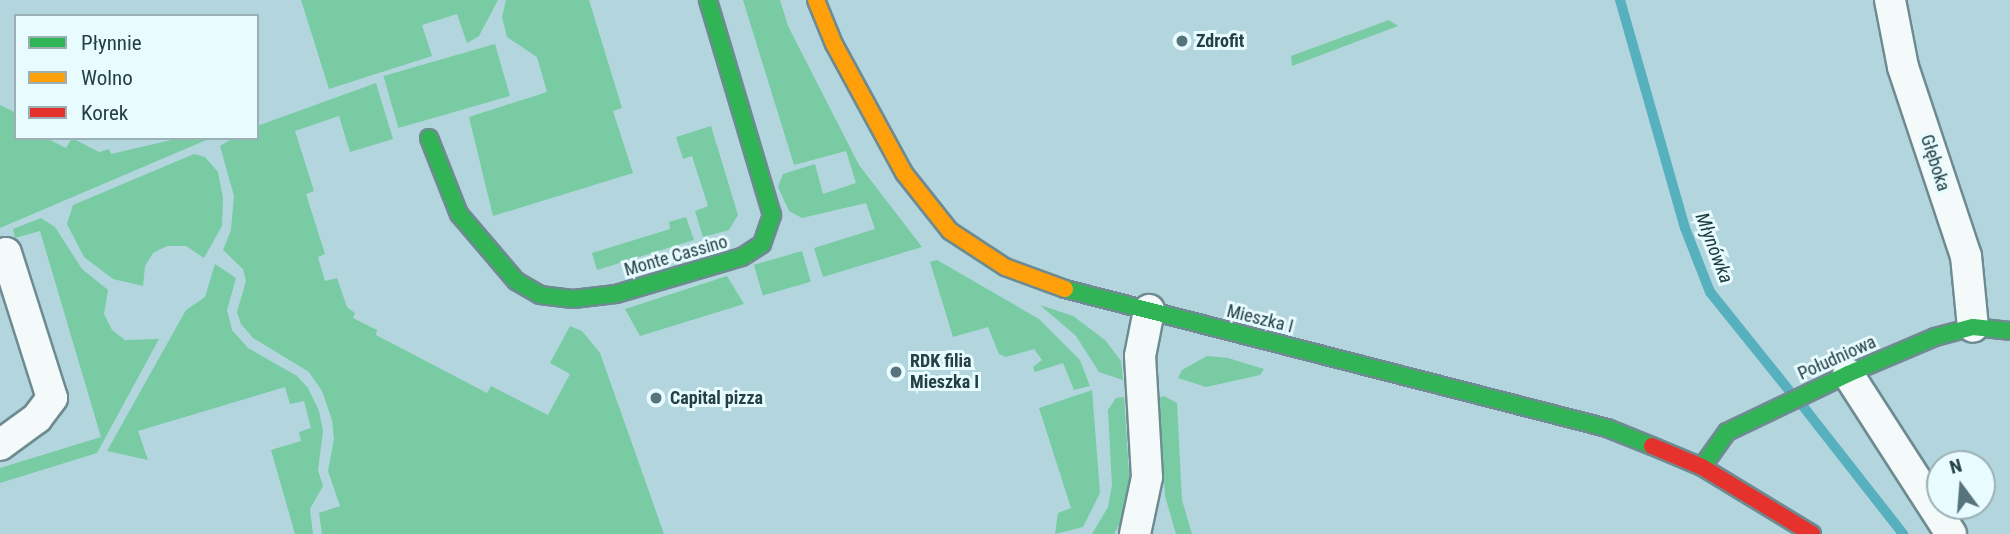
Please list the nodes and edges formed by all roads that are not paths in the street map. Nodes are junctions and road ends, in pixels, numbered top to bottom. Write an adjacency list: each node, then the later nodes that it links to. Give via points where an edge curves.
1 (708, 0): 4 (street, Monte Cassino, via 772,215 762,244 742,257 616,294 573,299 540,295 516,281 459,214)
2 (816, 0): 6 (street, Mieszka I, via 834,44 904,173 950,232 1005,267 1066,289)
3 (1890, 0): 7 (street, Głęboka, via 1903,67 1966,256)
4 (429, 138)
5 (0, 255): 10 (street, via 6,253 52,398 37,418)
6 (1149, 310): 11 (street, Mieszka I, via 1607,428); 12 (street, via 1140,356 1147,477)
7 (1973, 327): 8 (street, Południowa); 9 (street, Południowa, via 1935,337)
8 (2010, 331)
9 (1835, 380): 11 (street, Południowa, via 1727,432); 14 (street)
10 (0, 445)
11 (1702, 467): 13 (street, Mieszka I)
12 (1137, 533)
13 (1812, 534)
14 (1951, 534)

